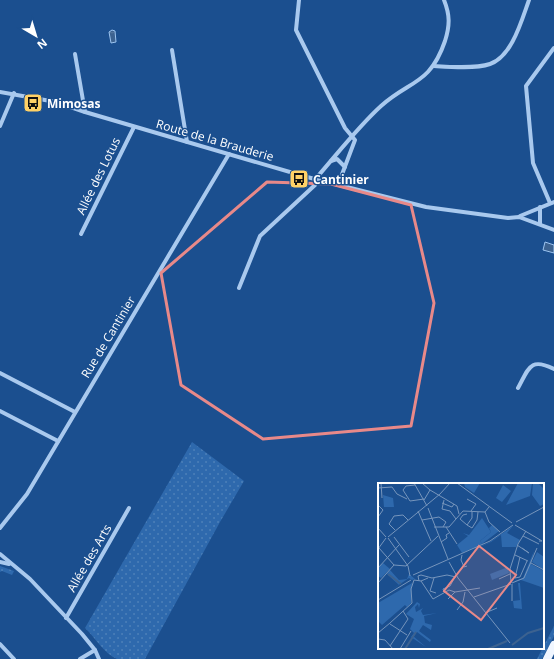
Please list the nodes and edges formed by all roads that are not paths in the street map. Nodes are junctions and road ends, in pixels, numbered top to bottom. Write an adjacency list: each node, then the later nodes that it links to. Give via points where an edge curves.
1 (299, 0): 13 (street, via 296,30 345,128)
2 (444, 0): 7 (street, via 449,25)
3 (529, 0): 7 (street, via 511,44 495,62 481,66)
4 (554, 48): 20 (street, via 526,86 533,163)
5 (172, 50): 14 (street)
6 (75, 54): 10 (street)
7 (434, 66): 13 (street, via 415,84 381,106)
8 (0, 92): 9 (street, Route de la Brauderie)
9 (14, 93): 10 (street, Route de la Brauderie, via 56,102); 11 (street)
10 (85, 112): 12 (street, Route de la Brauderie)
11 (0, 126)
12 (134, 127): 14 (street, Route de la Brauderie); 25 (street, Allée des Lotus)
13 (352, 137): 16 (street); 17 (street, via 355,142)
14 (188, 142): 15 (street, Route de la Brauderie)
15 (229, 154): 18 (street, Route de la Brauderie); 31 (street, Rue de Cantinier)
16 (331, 161): 17 (street, via 337,159); 18 (street)
17 (345, 167): 19 (street)
18 (317, 179): 19 (street, Route de la Brauderie); 26 (street, via 315,185 260,236)
19 (340, 185): 22 (street, Route de la Brauderie, via 426,207 508,218)
20 (552, 202): 21 (street)
21 (540, 207): 22 (street); 23 (street)
22 (519, 216): 23 (street)
23 (540, 224): 24 (street)
24 (554, 230)
25 (81, 234)
26 (239, 288)
27 (554, 369): 29 (street, via 540,363 532,365)
28 (0, 373): 31 (street)
29 (518, 388)
30 (0, 411): 32 (street)
31 (76, 412): 32 (street, Rue de Cantinier)
32 (58, 441): 34 (street, Rue de Cantinier, via 27,494)
33 (129, 508): 38 (street, Allée des Arts)
34 (0, 529)
35 (0, 554): 37 (street)
36 (0, 562): 37 (street)
37 (10, 564): 38 (street, via 30,579)
38 (66, 618): 41 (street)
39 (0, 644): 42 (street)
40 (554, 645): 45 (main road)
41 (95, 650): 43 (street); 44 (street)
42 (14, 659)
43 (80, 659)
44 (99, 659)
45 (547, 659)

